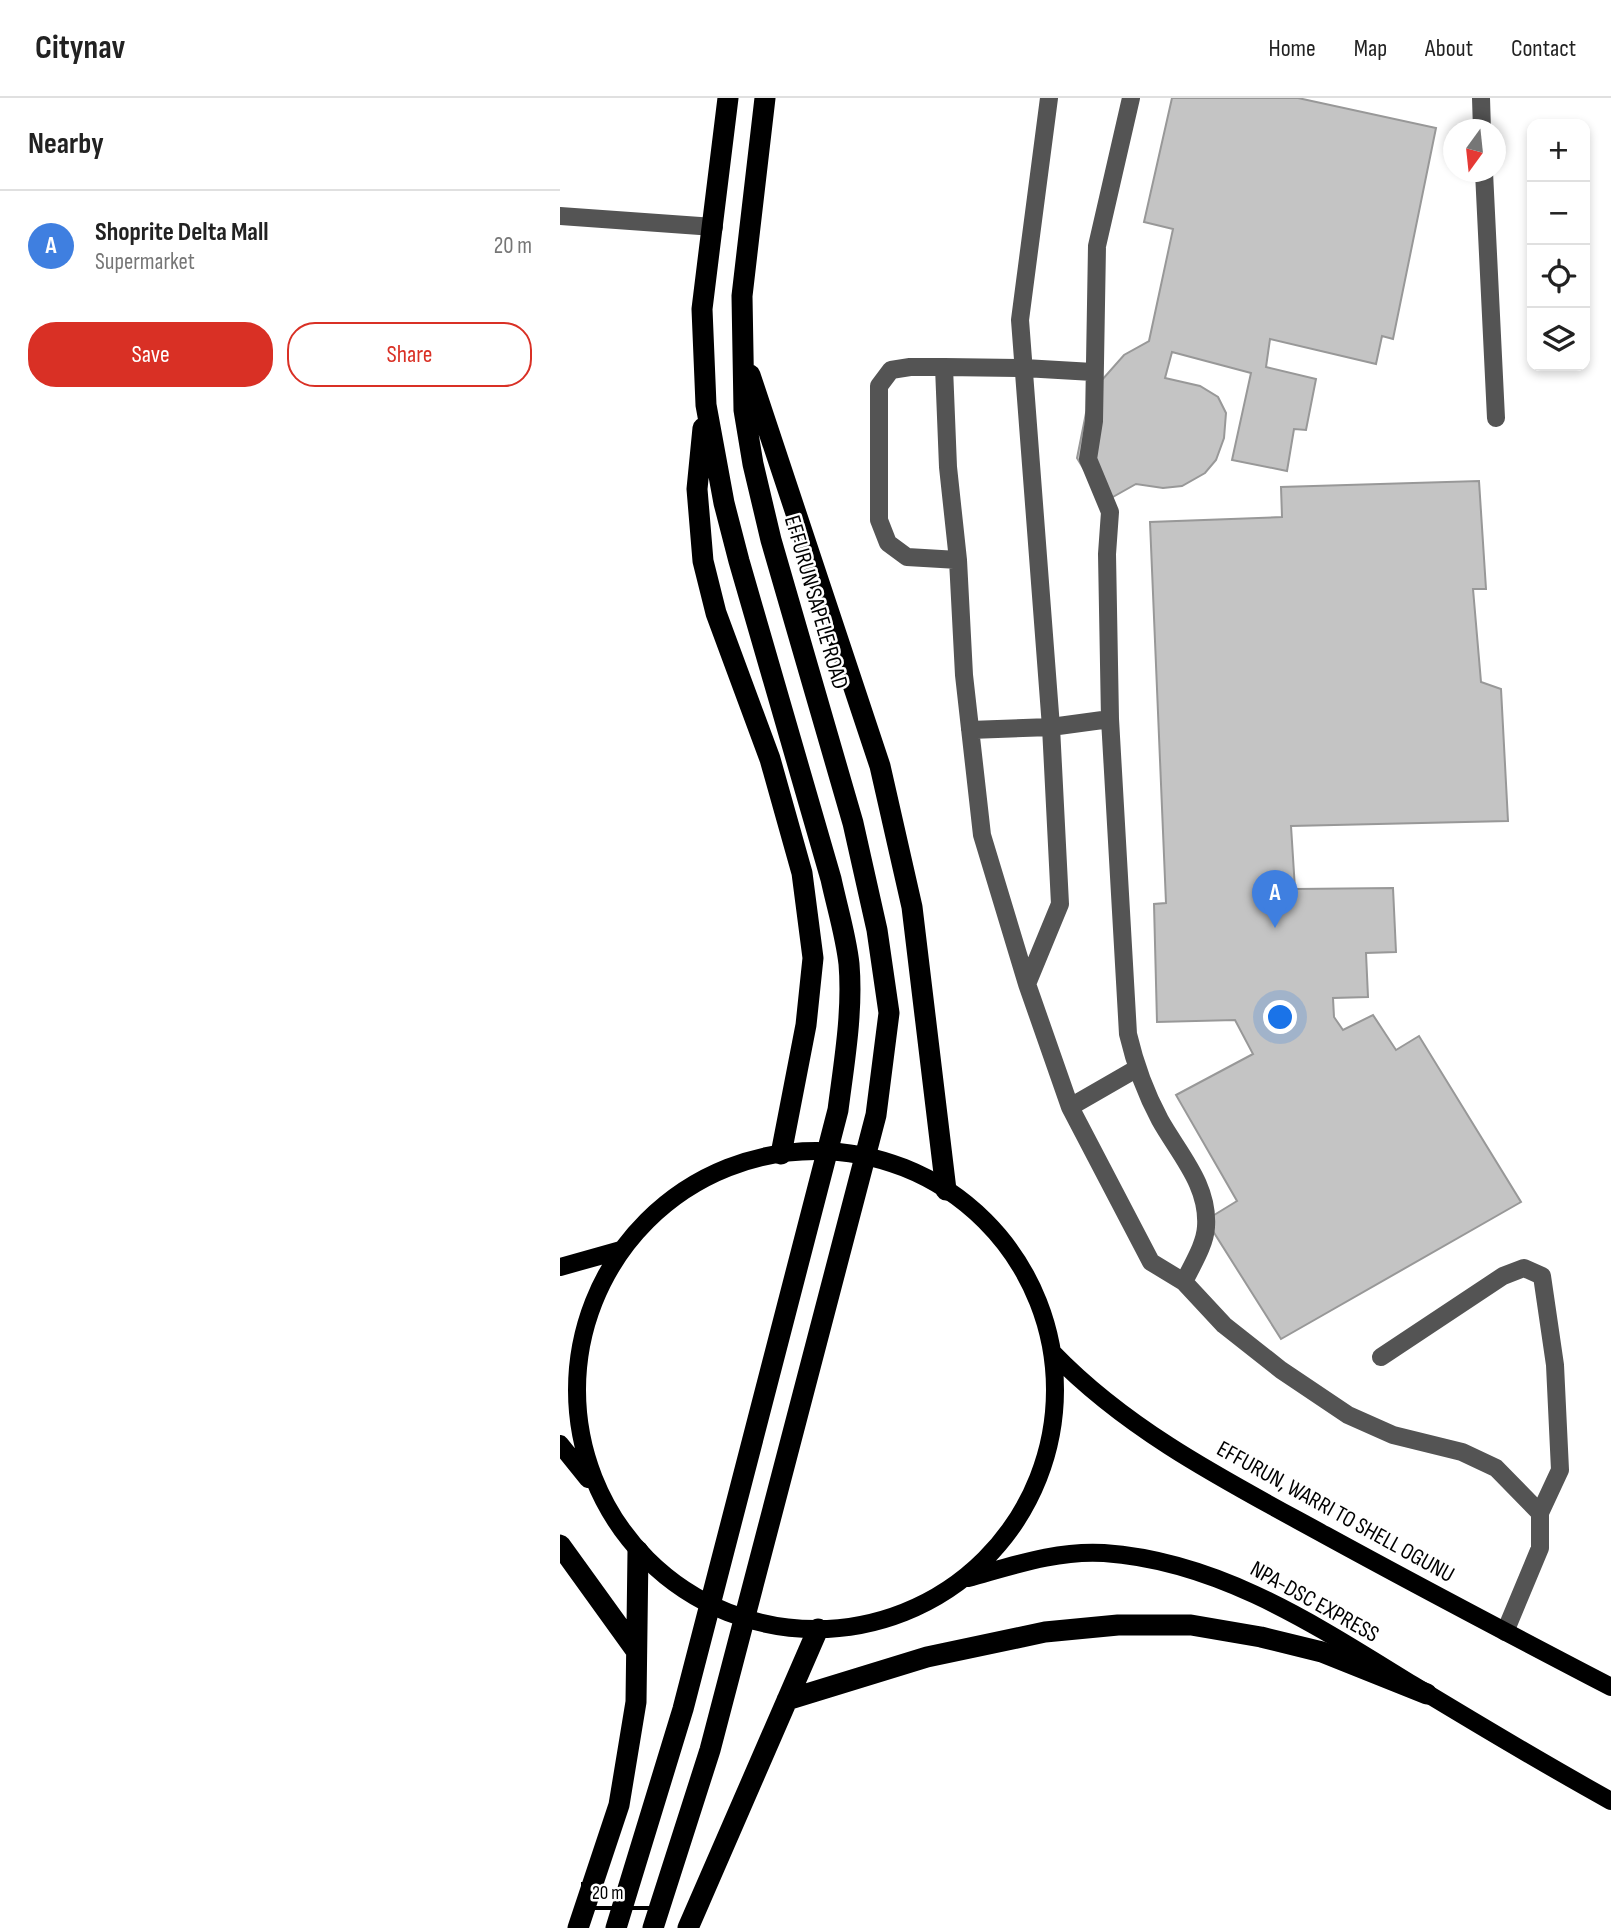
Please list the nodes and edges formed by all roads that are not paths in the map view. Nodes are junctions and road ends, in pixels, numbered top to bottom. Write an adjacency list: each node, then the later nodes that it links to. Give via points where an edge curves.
1 (728, 98): 9 (highway)
2 (765, 98): 10 (highway, EFFURUN SAPELE ROAD, via 742,296)
3 (1049, 98): 12 (street, via 1020,320)
4 (1131, 98): 13 (street, via 1097,246)
5 (1480, 98): 6 (street)
6 (1481, 119)
7 (1484, 182): 15 (street)
8 (560, 216): 9 (street)
9 (714, 227): 14 (highway, via 702,309)
10 (743, 354): 24 (highway, via 880,766 912,907); 45 (highway, EFFURUN SAPELE ROAD, via 744,410 753,464 853,824 877,930 889,1013 876,1115 710,1750)
11 (944, 367): 12 (street); 16 (street); 16 (street, via 891,370 879,386 878,520 888,543 907,557)
12 (1024, 368): 13 (street); 18 (street)
13 (1094, 372): 17 (street, via 1088,459 1110,512)
14 (706, 405): 23 (highway, via 697,489 703,561 716,613 770,759 802,873 813,958 806,1025); 44 (highway, via 724,503 831,879 849,964 845,1061 838,1110 683,1709)
15 (1496, 418)
16 (958, 560): 19 (street)
17 (1110, 719): 18 (street); 21 (street, via 1128,1034)
18 (1051, 727): 19 (street); 20 (street, via 1060,904)
19 (970, 730): 20 (street, via 982,835)
20 (1027, 984): 22 (street)
21 (1136, 1069): 22 (street); 27 (street, via 1205,1203 1203,1239)
22 (1070, 1107): 27 (street, via 1151,1262)
23 (781, 1154): 24 (main road, via 867,1157 908,1170); 25 (main road, via 740,1164 694,1184 654,1213)
24 (946, 1190): 28 (main road, via 990,1227 1014,1256 1037,1298)
25 (621, 1250): 26 (main road); 31 (main road, via 588,1314 578,1362 578,1423)
26 (560, 1267)
27 (1184, 1282): 32 (street, via 1224,1325 1348,1415 1393,1435 1462,1452 1496,1468)
28 (1053, 1353): 35 (main road, via 1053,1427 1040,1478 1021,1516 996,1550); 37 (main road, EFFURUN, WARRI TO SHELL OGUNU, via 1103,1400 1240,1489)
29 (1381, 1357): 32 (street, via 1503,1276 1524,1268 1542,1276 1555,1365 1560,1471)
30 (560, 1444): 31 (main road)
31 (599, 1492): 34 (main road)
32 (1540, 1513): 37 (street, via 1540,1548)
33 (560, 1545): 38 (highway)
34 (638, 1551): 36 (main road, via 702,1601 739,1617); 38 (highway)
35 (965, 1579): 36 (main road, via 914,1609 859,1626); 40 (main road, NPA-DSC EXPRESS, via 1055,1555 1101,1553 1191,1568 1311,1623)
36 (818, 1629): 41 (highway)
37 (1505, 1632): 39 (main road, EFFURUN, WARRI TO SHELL OGUNU)
38 (635, 1649): 43 (highway, via 636,1702 619,1805)
39 (1611, 1687)
40 (1427, 1694): 41 (highway, via 1322,1652 1261,1637 1191,1625 1118,1625 1045,1632 927,1657); 42 (main road, NPA-DSC EXPRESS)
41 (787, 1700): 46 (highway)
42 (1611, 1801)
43 (578, 1928)
44 (616, 1928)
45 (653, 1928)
46 (688, 1928)

